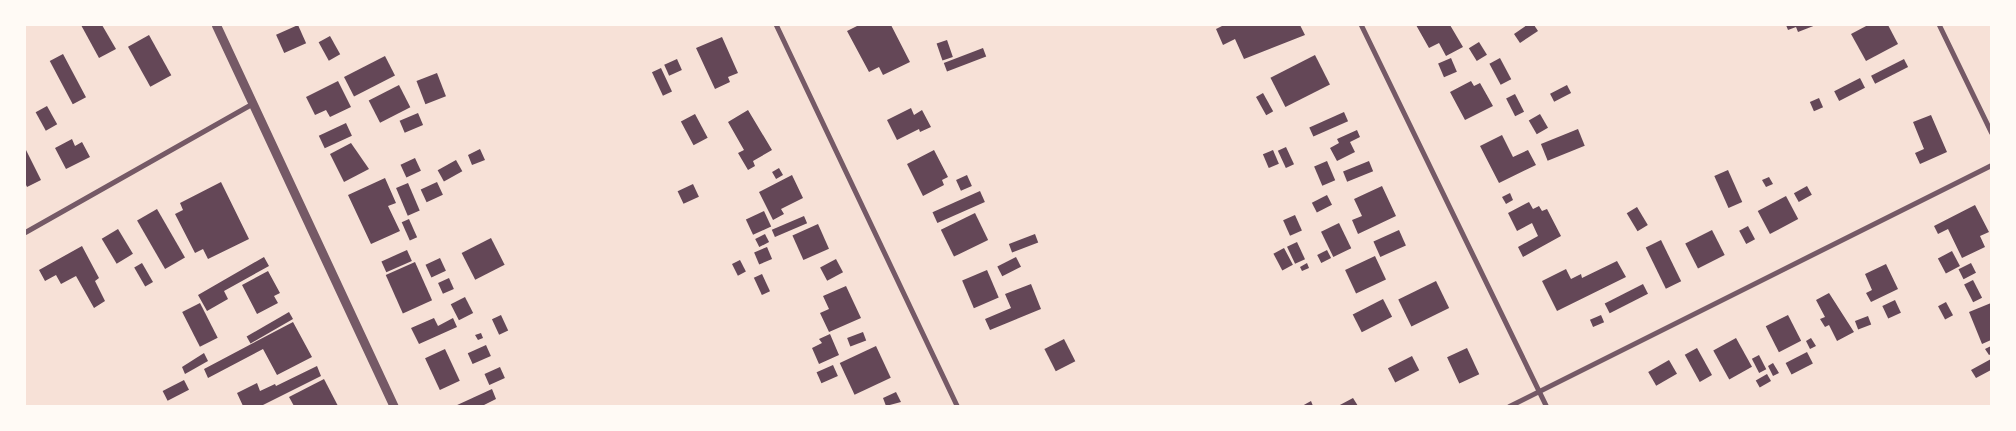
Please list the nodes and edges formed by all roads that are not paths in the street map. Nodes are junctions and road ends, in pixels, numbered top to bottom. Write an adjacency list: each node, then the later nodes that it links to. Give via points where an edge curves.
1 (216, 25): 5 (street)
2 (776, 25): 11 (street)
3 (1361, 25): 9 (street)
4 (1939, 25): 6 (street)
5 (251, 104): 8 (street); 10 (street)
6 (1991, 132)
7 (1991, 165): 9 (street)
8 (25, 232)
9 (1539, 392): 12 (street); 13 (street)
10 (394, 406)
11 (957, 406)
12 (1509, 406)
13 (1546, 406)

